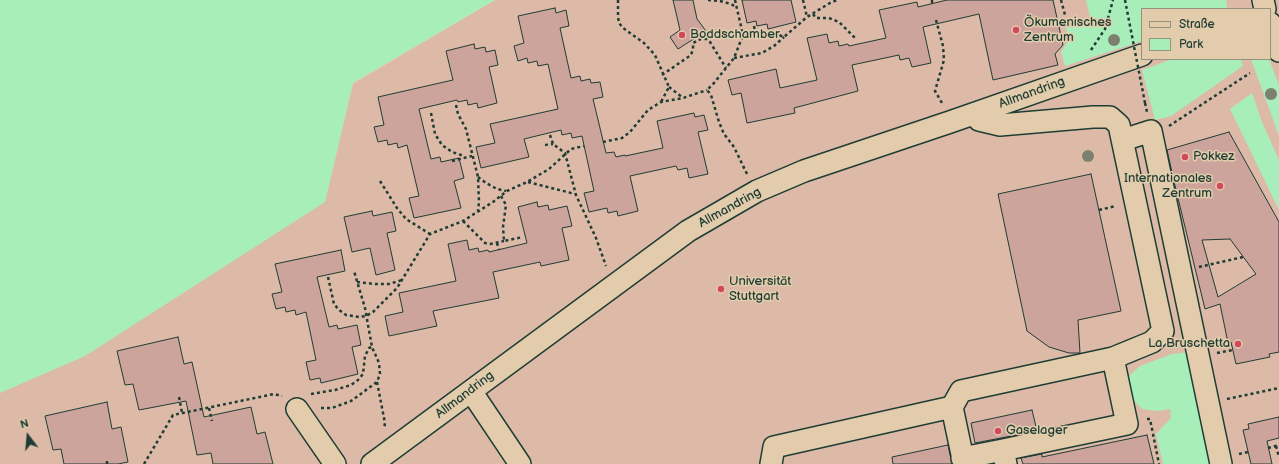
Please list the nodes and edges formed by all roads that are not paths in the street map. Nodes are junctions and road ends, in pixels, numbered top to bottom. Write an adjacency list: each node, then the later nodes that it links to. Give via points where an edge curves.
1 (1271, 26): 2 (street)
2 (1279, 51)
3 (1141, 55): 4 (street, Allmandring)
4 (975, 114): 5 (street, via 979,120 1000,125 1110,117 1119,125); 9 (street, Allmandring, via 804,171 757,191 688,231)
5 (1123, 140): 6 (street); 7 (street, via 1151,131)
6 (1163, 331): 7 (street); 8 (street, via 1152,342)
7 (1195, 340): 18 (street)
8 (1113, 358): 11 (street, via 961,391); 12 (street, via 1127,424)
9 (471, 391): 15 (street, Allmandring); 16 (street)
10 (302, 402): 14 (street)
11 (952, 407): 13 (street); 17 (street, via 774,447)
12 (1004, 457): 13 (street)
13 (963, 461)
14 (335, 464)
15 (372, 464)
16 (520, 464)
17 (771, 464)
18 (1221, 464)

